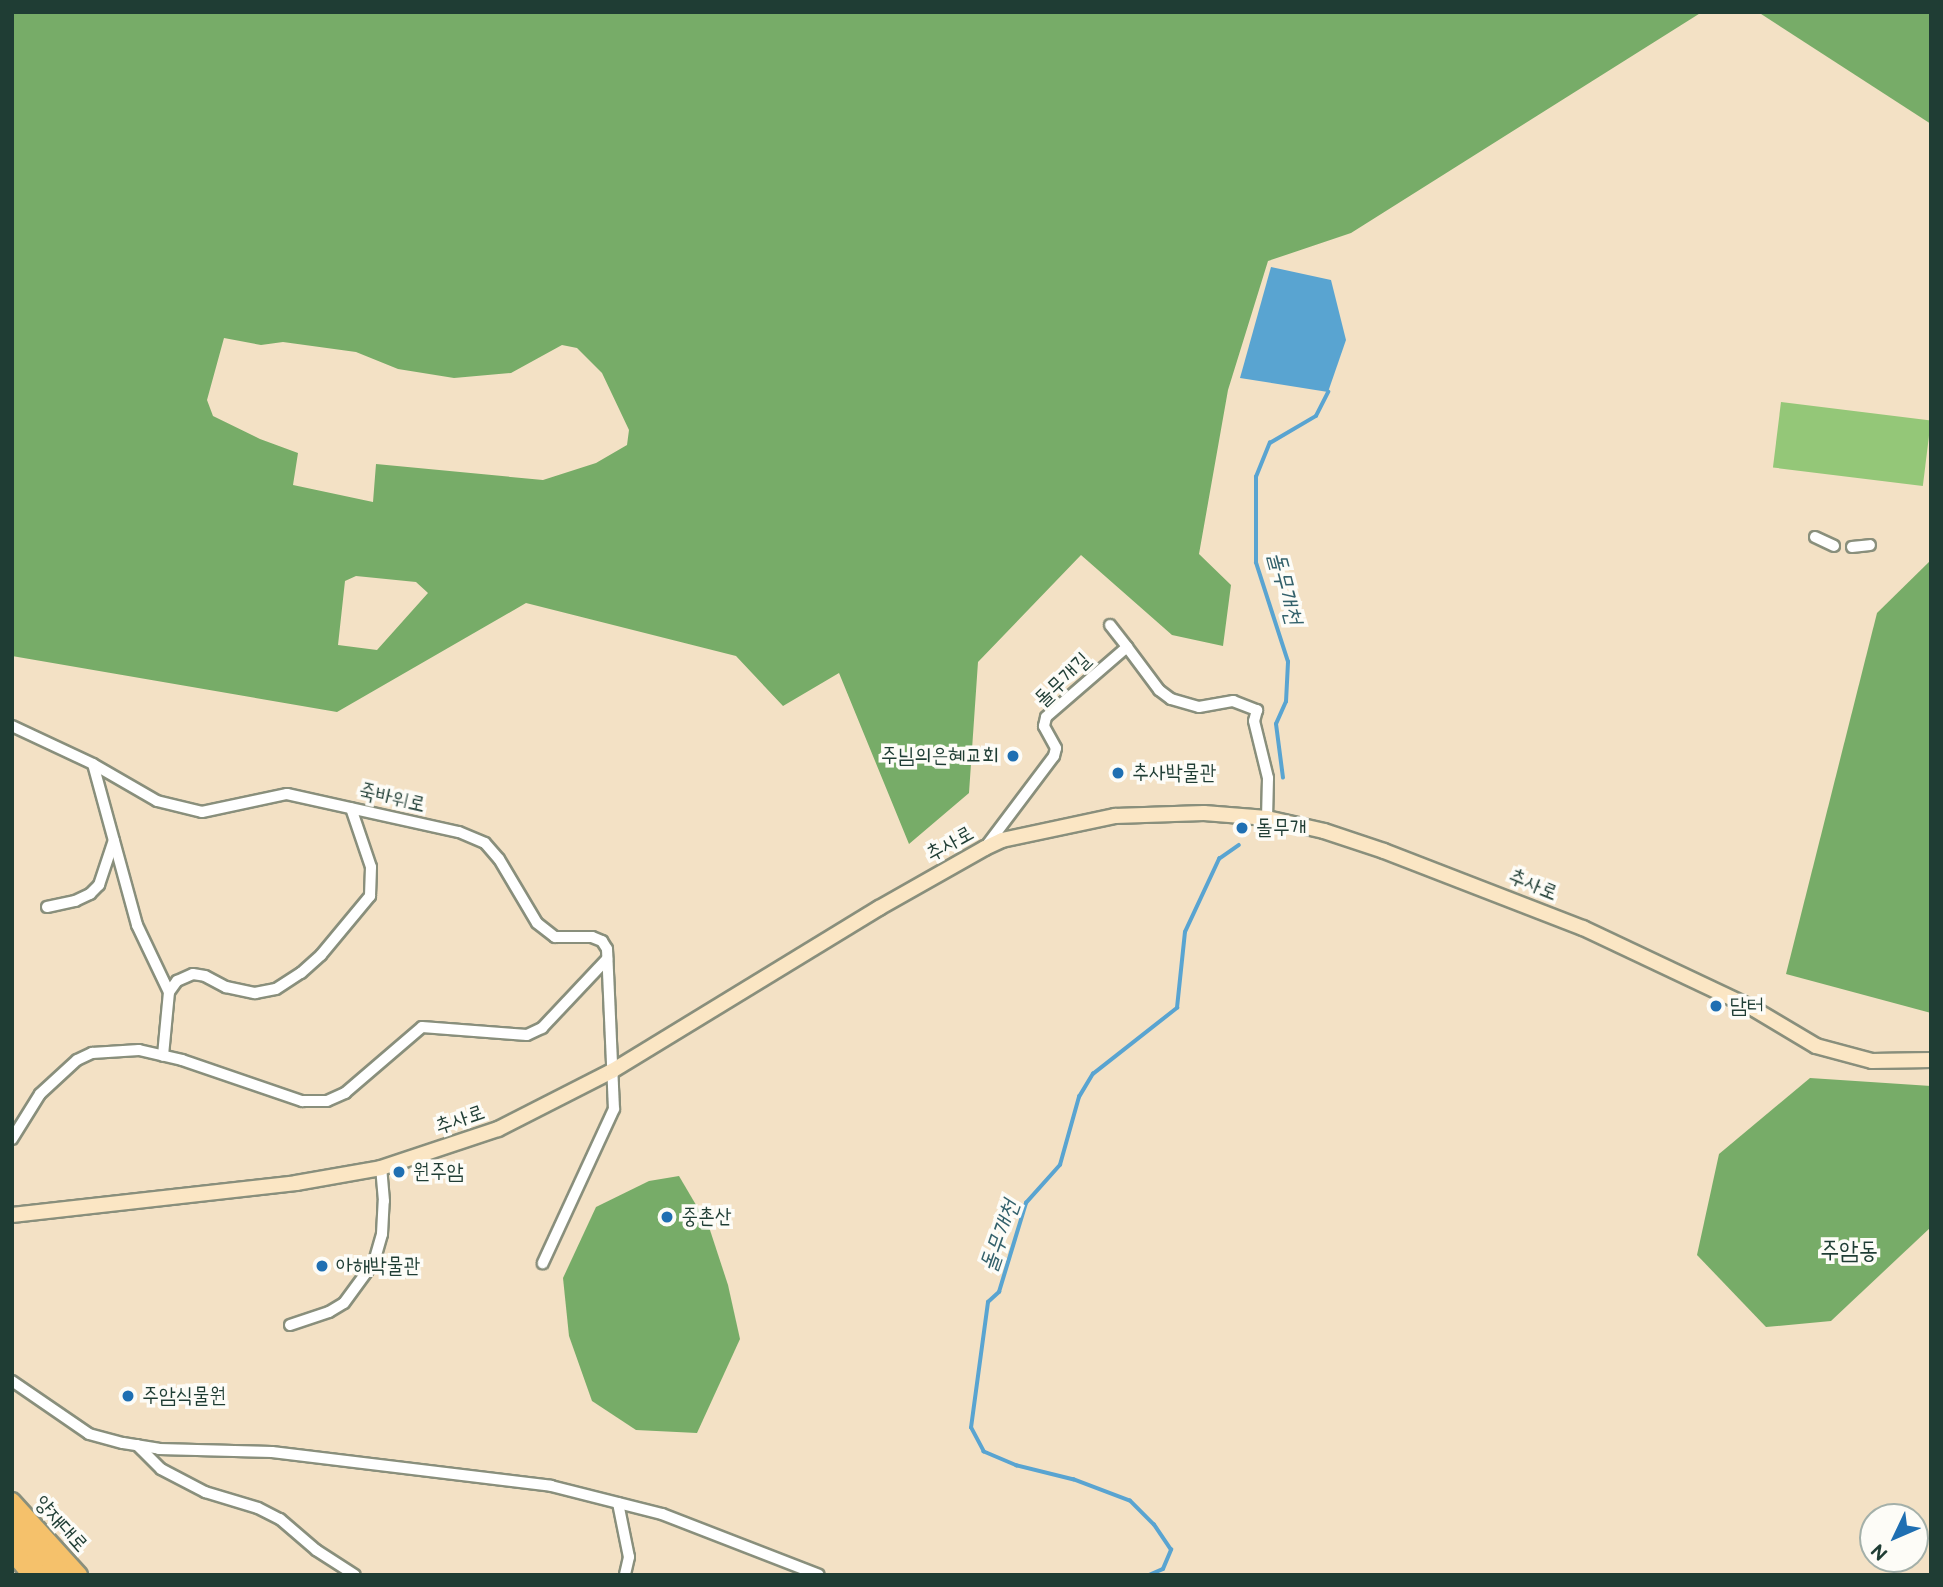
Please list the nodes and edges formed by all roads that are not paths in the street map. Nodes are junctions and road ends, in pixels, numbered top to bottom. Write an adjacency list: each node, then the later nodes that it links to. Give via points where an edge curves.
1 (1815, 537): 3 (street)
2 (1870, 545): 4 (street)
3 (1834, 546)
4 (1852, 547)
5 (1110, 625): 6 (street)
6 (1127, 647): 10 (street, via 1171,699 1199,707 1233,701 1257,710 1254,721 1268,778); 12 (street, 돌무개길, via 1046,717 1044,726 1056,748 1054,756)
7 (12, 726): 8 (street, 죽바위로)
8 (93, 764): 9 (street, 죽바위로, via 157,801 202,811 287,794); 11 (street)
9 (351, 808): 14 (street, 죽바위로, via 459,832 485,843 537,923 555,937 601,941); 15 (street, via 371,867 370,896 321,955 275,989 255,993 193,974 177,981)
10 (1267, 818): 12 (street, 추사로, via 1204,813 1115,816 1002,840); 17 (street, 추사로, via 1384,851 1583,928 1754,1009 1816,1046 1872,1061)
11 (114, 840): 13 (street, via 99,885 75,901); 15 (street, via 138,925)
12 (985, 848): 18 (street, 추사로)
13 (47, 907)
14 (607, 959): 16 (street, via 542,1028 527,1035 422,1027 345,1093 327,1101 302,1101); 18 (street)
15 (169, 992): 16 (street)
16 (163, 1056): 19 (street, via 139,1050 110,1051 77,1060 40,1094)
17 (1931, 1060)
18 (612, 1071): 20 (street, 추사로, via 498,1129); 22 (street, via 614,1109)
19 (12, 1139)
20 (381, 1168): 21 (street, 추사로, via 245,1191); 23 (street, via 382,1234 374,1262 344,1303)
21 (12, 1215)
22 (543, 1263)
23 (290, 1325)
24 (12, 1381): 25 (street, via 89,1434)
25 (136, 1445): 27 (street, via 272,1452 551,1486); 35 (street, via 161,1469 205,1492 280,1519)
26 (12, 1500): 34 (main road, 양재대로)
27 (618, 1503): 36 (street, via 629,1557); 37 (street, via 662,1514)
28 (12, 1514): 33 (highway)
29 (12, 1536): 32 (main road)
30 (12, 1551): 31 (highway)
31 (32, 1575)
32 (47, 1575)
33 (62, 1575)
34 (79, 1575)
35 (355, 1575)
36 (625, 1575)
37 (819, 1575)

